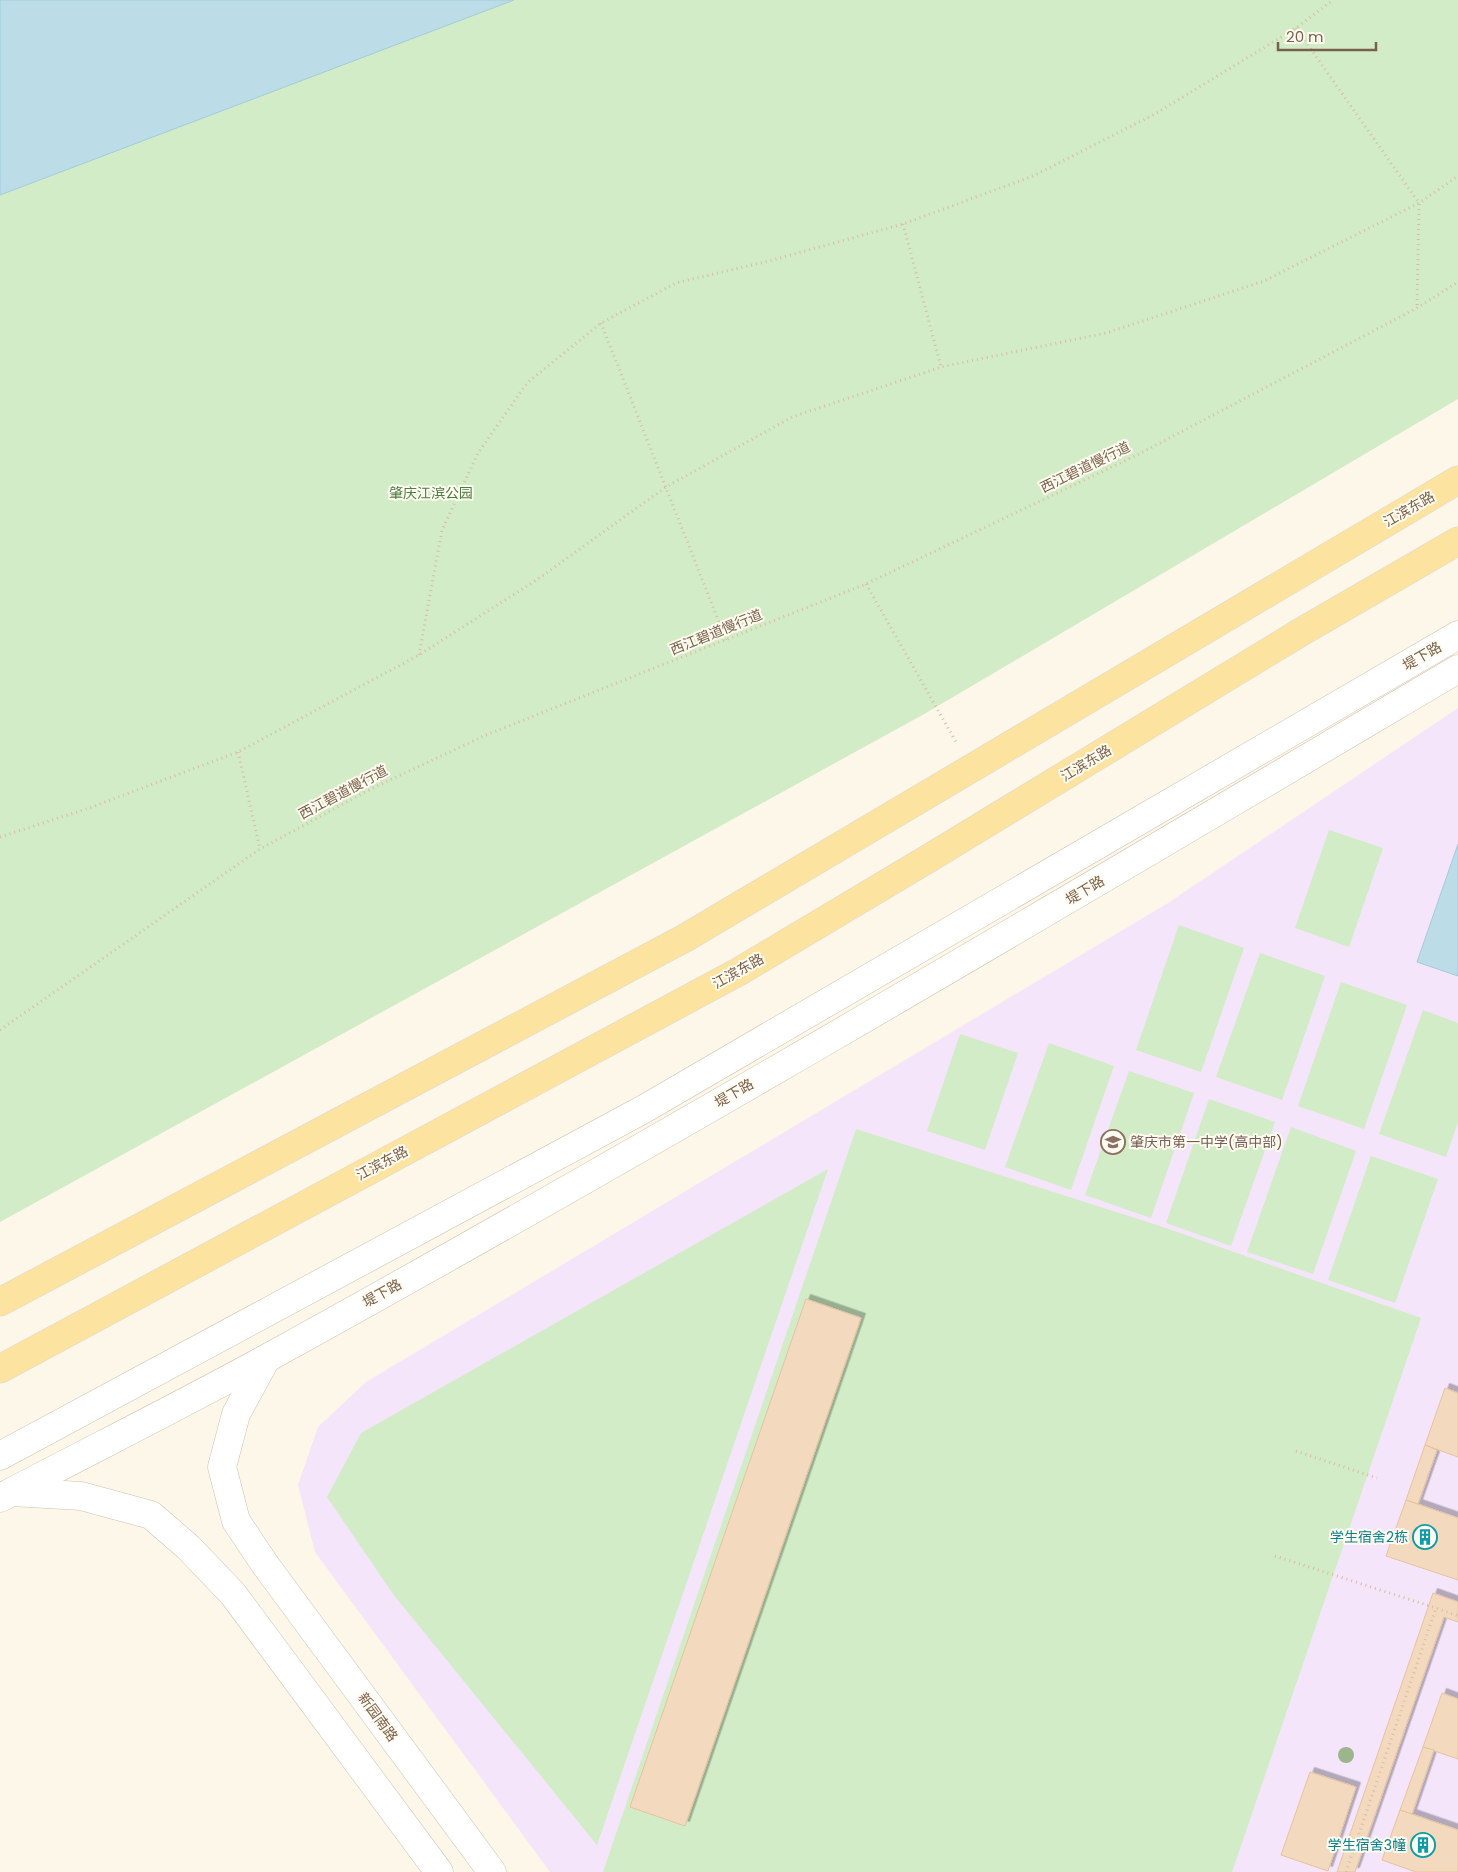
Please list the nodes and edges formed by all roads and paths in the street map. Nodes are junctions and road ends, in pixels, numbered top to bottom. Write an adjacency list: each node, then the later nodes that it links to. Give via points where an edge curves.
1 (1333, 0): 2 (path)
2 (1296, 28): 4 (path); 5 (path, via 1155,114 1033,176)
3 (1458, 176): 4 (path)
4 (1419, 202): 7 (path); 9 (path, via 1264,282 1106,334)
5 (903, 224): 8 (path, via 676,283); 9 (path)
6 (1458, 282): 7 (path, 西江碧道慢行道)
7 (1417, 308): 13 (path, 西江碧道慢行道, via 1137,455)
8 (602, 323): 11 (path); 16 (path, via 527,383 478,453 442,530)
9 (941, 367): 11 (path, via 792,417)
10 (1458, 480): 19 (main road, 江滨东路)
11 (666, 487): 15 (path); 16 (path, via 538,579)
12 (1458, 541): 25 (main road, 江滨东路, via 1301,632 740,971)
13 (866, 584): 15 (path, 西江碧道慢行道); 19 (path)
14 (1458, 635): 27 (street, 堤下路, via 644,1109)
15 (726, 640): 21 (path, 西江碧道慢行道, via 486,735 370,789)
16 (419, 655): 18 (path)
17 (1458, 669): 24 (street, 堤下路, via 655,1139)
18 (238, 752): 20 (path, via 89,808); 21 (path)
19 (971, 769): 23 (main road, 江滨东路, via 685,938)
20 (0, 837)
21 (260, 849): 22 (path, 西江碧道慢行道)
22 (0, 1030)
23 (0, 1302)
24 (266, 1358): 29 (street, 堤下路); 31 (street, 新园南路, via 236,1414 222,1467 236,1521)
25 (0, 1369)
26 (1296, 1450): 28 (path)
27 (0, 1456)
28 (1377, 1478)
29 (6, 1495): 32 (street, via 81,1496 150,1515 188,1547)
30 (1275, 1556): 33 (path)
31 (264, 1563): 32 (street); 36 (street, 新园南路)
32 (233, 1594): 35 (street)
33 (1436, 1608): 34 (path); 37 (path)
34 (1458, 1616)
35 (439, 1872)
36 (492, 1872)
37 (1346, 1872)

